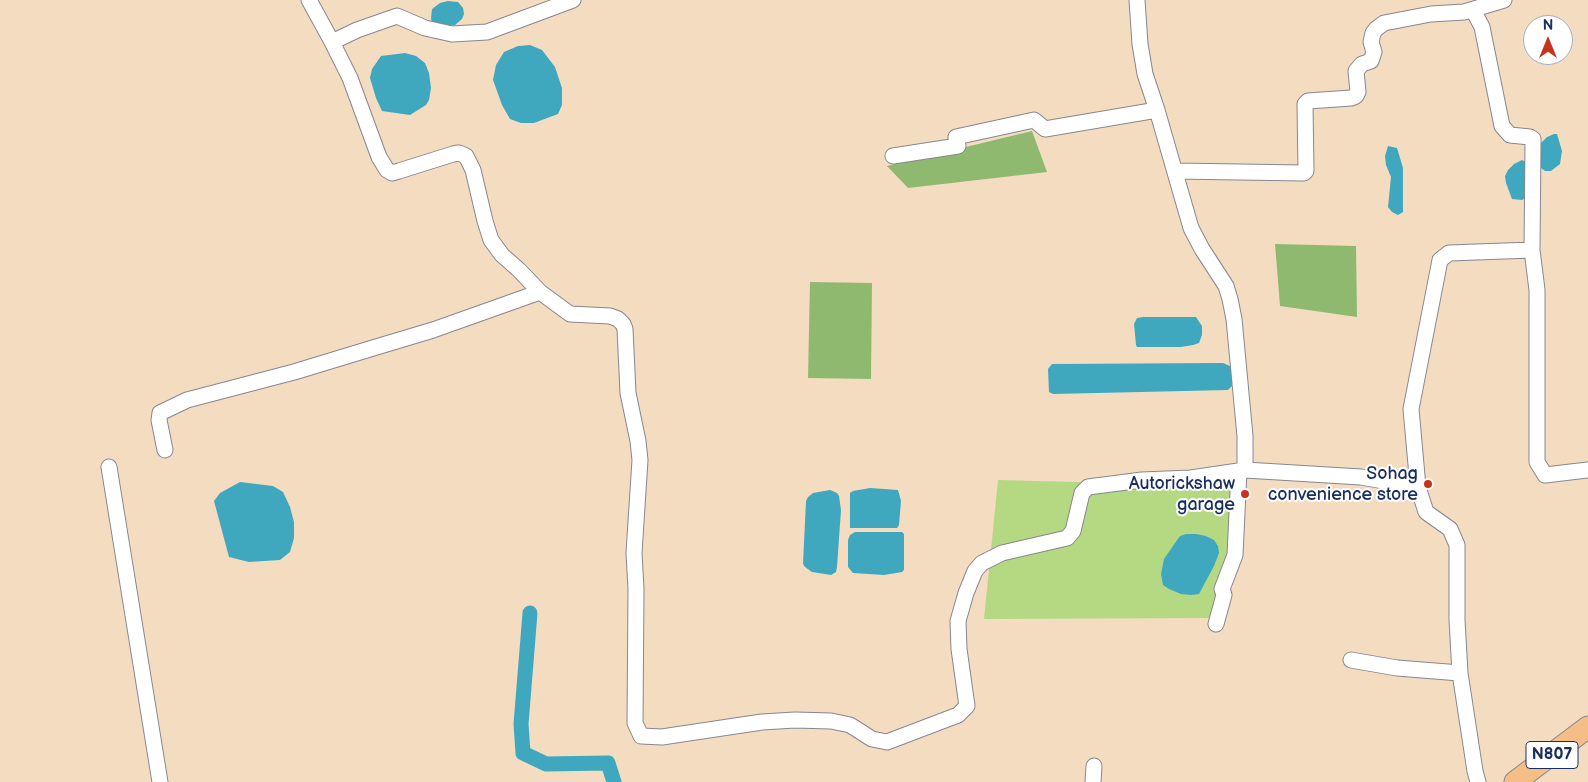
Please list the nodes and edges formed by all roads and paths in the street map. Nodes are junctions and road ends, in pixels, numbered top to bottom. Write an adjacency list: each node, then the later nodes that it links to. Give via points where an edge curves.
1 (309, 0): 6 (street)
2 (572, 0): 6 (street, via 488,32 452,34 425,28 398,16)
3 (1137, 0): 7 (street, via 1142,58)
4 (1504, 0): 5 (street)
5 (1473, 10): 9 (street, via 1384,23 1372,32 1374,52 1371,61 1356,71 1356,96 1305,104 1304,173); 10 (street, via 1482,27 1502,126 1510,135 1533,139)
6 (332, 42): 11 (street, via 387,170 392,173 453,154 466,156 473,170 491,240)
7 (1157, 110): 8 (street, via 1045,129 1034,120 956,137 958,146); 9 (street)
8 (893, 156)
9 (1175, 172): 15 (street, via 1192,228 1226,286 1230,299 1245,436)
10 (1532, 250): 14 (street, via 1537,290 1537,462 1545,475); 16 (street, via 1449,254 1440,260 1411,409)
11 (540, 292): 12 (street, via 433,330 187,400 160,413); 15 (street, via 570,314 614,317 625,329 628,393 640,460 634,553 635,723 641,736 662,737 795,720 850,725 872,739 887,742 958,715 966,706 958,621 975,571 982,563 1002,553 1067,538 1073,531 1082,493 1088,487)
12 (165, 450)
13 (109, 468): 22 (street)
14 (1588, 470)
15 (1242, 471): 16 (street, via 1360,477); 17 (street, via 1235,555 1222,589 1224,595)
16 (1418, 487): 19 (street, via 1426,512 1450,529 1457,545)
17 (1216, 624)
18 (1351, 660): 19 (street)
19 (1460, 673): 24 (street)
20 (1588, 728): 25 (highway, N807)
21 (1094, 766): 23 (street)
22 (160, 782)
23 (1093, 782)
24 (1478, 782)
25 (1515, 782)

